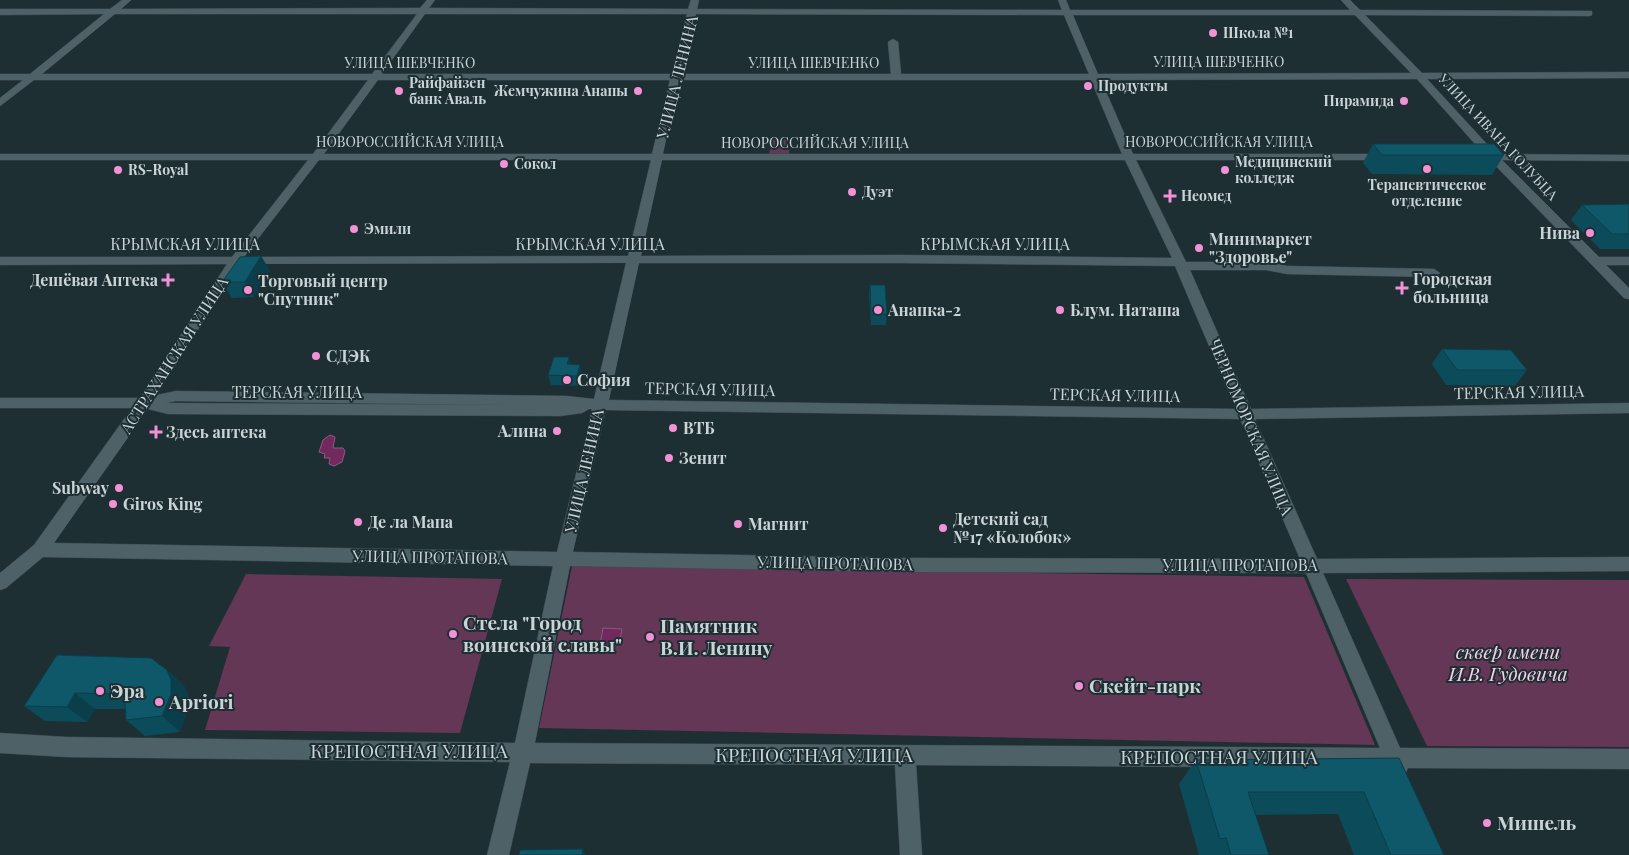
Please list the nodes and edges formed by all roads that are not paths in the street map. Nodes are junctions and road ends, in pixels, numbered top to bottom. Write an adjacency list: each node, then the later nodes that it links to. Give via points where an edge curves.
1 (127, 0): 10 (street)
2 (431, 0): 8 (street, АСТРАХАНСКАЯ УЛИЦА)
3 (696, 0): 11 (street, УЛИЦА ЛЕНИНА)
4 (893, 0): 12 (street)
5 (1062, 0): 13 (street, ЧЕРНОМОРСКАЯ УЛИЦА)
6 (1344, 0): 14 (street, УЛИЦА ИВАНА ГОЛУБЦА)
7 (1577, 4): 14 (street, via 1589,13)
8 (424, 11): 10 (street); 11 (street); 17 (street, АСТРАХАНСКАЯ УЛИЦА)
9 (0, 12): 10 (street)
10 (111, 12): 21 (street)
11 (693, 12): 12 (street); 23 (street, УЛИЦА ЛЕНИНА)
12 (895, 12): 13 (street)
13 (1067, 12): 14 (street); 18 (street, ЧЕРНОМОРСКАЯ УЛИЦА)
14 (1356, 12): 19 (street, УЛИЦА ИВАНА ГОЛУБЦА)
15 (893, 42): 22 (street)
16 (1629, 75): 19 (street, УЛИЦА ШЕВЧЕНКО)
17 (374, 76): 21 (street, УЛИЦА ШЕВЧЕНКО); 23 (street, УЛИЦА ШЕВЧЕНКО); 25 (street, АСТРАХАНСКАЯ УЛИЦА)
18 (1094, 76): 19 (street, УЛИЦА ШЕВЧЕНКО); 22 (street, УЛИЦА ШЕВЧЕНКО); 31 (street, ЧЕРНОМОРСКАЯ УЛИЦА)
19 (1420, 76): 29 (street, УЛИЦА ИВАНА ГОЛУБЦА)
20 (0, 77): 21 (street, УЛИЦА ШЕВЧЕНКО)
21 (33, 77): 24 (street)
22 (896, 77): 23 (street, УЛИЦА ШЕВЧЕНКО)
23 (675, 78): 30 (street, УЛИЦА ЛЕНИНА)
24 (0, 102)
25 (316, 156): 27 (street, НОВОРОССИЙСКАЯ УЛИЦА); 30 (street, НОВОРОССИЙСКАЯ УЛИЦА); 33 (street, АСТРАХАНСКАЯ УЛИЦА)
26 (1399, 156): 31 (street, НОВОРОССИЙСКАЯ УЛИЦА)
27 (0, 157)
28 (1474, 157): 29 (street)
29 (1493, 157): 32 (street); 35 (street, УЛИЦА ИВАНА ГОЛУБЦА)
30 (658, 158): 31 (street, НОВОРОССИЙСКАЯ УЛИЦА); 34 (street, УЛИЦА ЛЕНИНА)
31 (1129, 158): 38 (street, ЧЕРНОМОРСКАЯ УЛИЦА)
32 (1629, 158)
33 (236, 261): 34 (street, КРЫМСКАЯ УЛИЦА); 37 (street, КРЫМСКАЯ УЛИЦА); 42 (street, АСТРАХАНСКАЯ УЛИЦА)
34 (634, 261): 38 (street, КРЫМСКАЯ УЛИЦА, via 901,259); 43 (street, УЛИЦА ЛЕНИНА)
35 (1596, 261): 36 (street); 40 (street, УЛИЦА ИВАНА ГОЛУБЦА)
36 (1629, 261)
37 (0, 262)
38 (1181, 264): 39 (street, КРЫМСКАЯ УЛИЦА, via 1266,266 1287,270); 45 (street, ЧЕРНОМОРСКАЯ УЛИЦА)
39 (1432, 269)
40 (1629, 295)
41 (0, 403): 42 (street, ТЕРСКАЯ УЛИЦА)
42 (144, 403): 43 (street, ТЕРСКАЯ УЛИЦА, via 168,409 550,411); 46 (street, АСТРАХАНСКАЯ УЛИЦА)
43 (600, 405): 45 (street, ТЕРСКАЯ УЛИЦА); 47 (street, УЛИЦА ЛЕНИНА)
44 (1629, 408): 45 (street, ТЕРСКАЯ УЛИЦА)
45 (1246, 414): 49 (street, ЧЕРНОМОРСКАЯ УЛИЦА)
46 (40, 550): 47 (street, УЛИЦА ПРОТАПОВА); 50 (street, АСТРАХАНСКАЯ УЛИЦА)
47 (564, 559): 49 (street, УЛИЦА ПРОТАПОВА, via 908,565); 52 (street, УЛИЦА ЛЕНИНА)
48 (1629, 564): 49 (street, УЛИЦА ПРОТАПОВА)
49 (1309, 565): 54 (street, ЧЕРНОМОРСКАЯ УЛИЦА)
50 (0, 583)
51 (0, 744): 52 (street, КРЕПОСТНАЯ УЛИЦА)
52 (522, 752): 53 (street, КРЕПОСТНАЯ УЛИЦА); 57 (street, УЛИЦА ЛЕНИНА)
53 (905, 755): 54 (street, КРЕПОСТНАЯ УЛИЦА); 58 (street)
54 (1394, 758): 55 (street, КРЕПОСТНАЯ УЛИЦА); 56 (street, ЧЕРНОМОРСКАЯ УЛИЦА)
55 (1629, 759)
56 (1406, 784)
57 (498, 855)
58 (911, 855)

